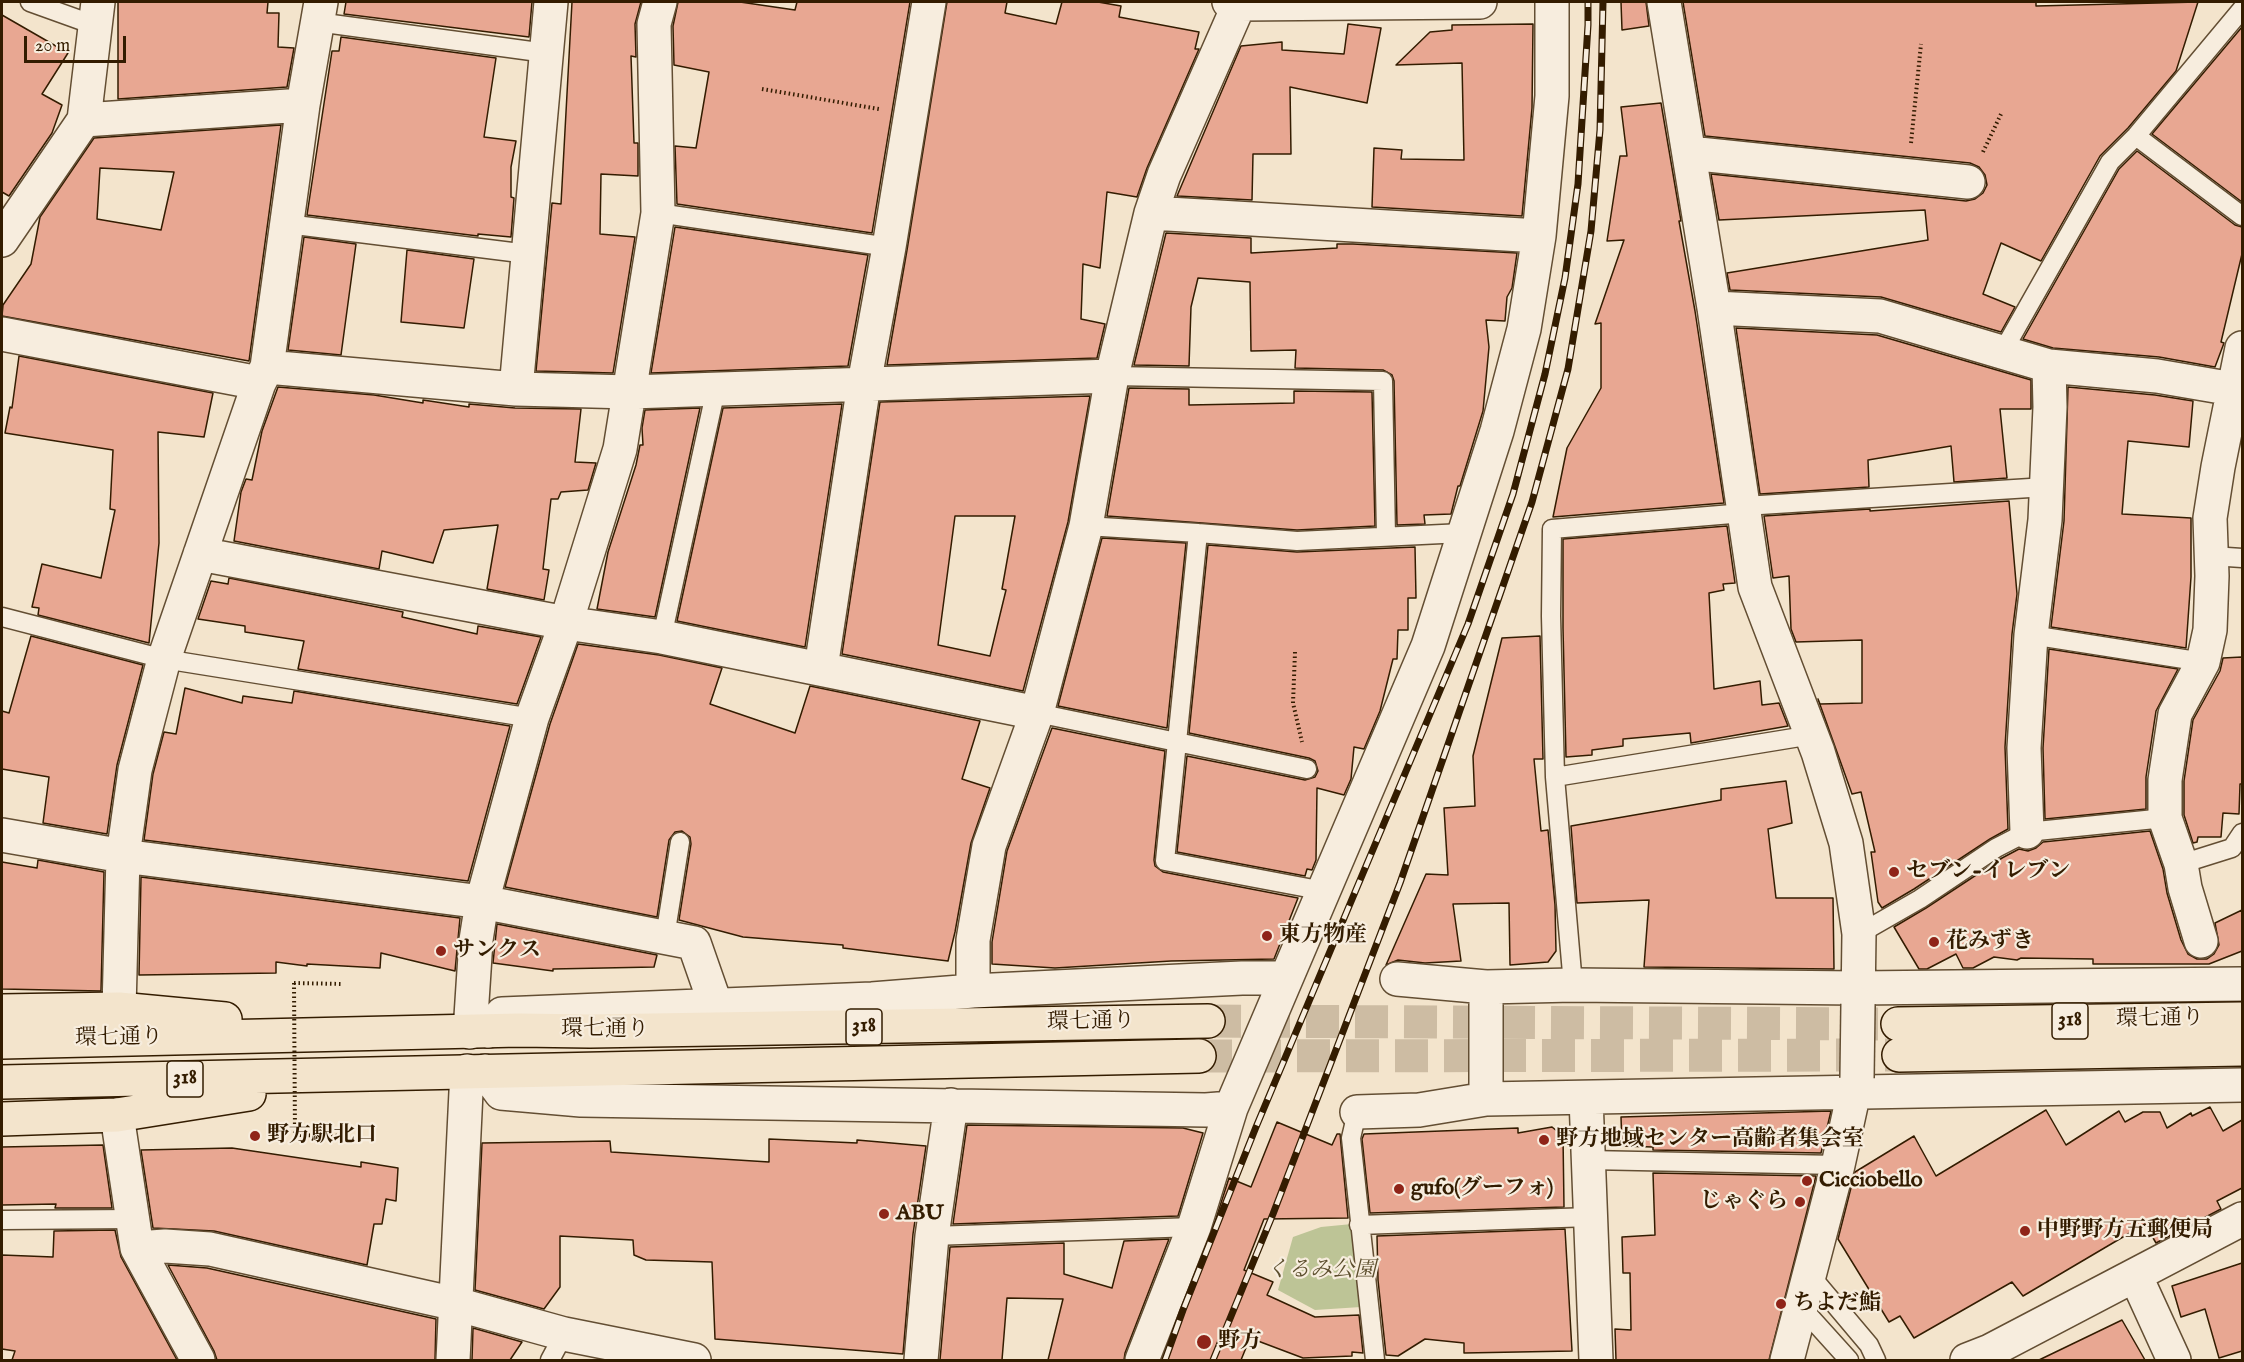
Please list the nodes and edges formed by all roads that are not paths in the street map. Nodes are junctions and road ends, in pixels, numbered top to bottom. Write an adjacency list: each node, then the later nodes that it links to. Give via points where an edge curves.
1 (30, 2): 12 (lane)
2 (551, 2): 13 (street)
3 (660, 2): 19 (street, via 654,24)
4 (929, 2): 25 (street)
5 (1236, 2): 6 (street); 20 (street)
6 (1480, 2)
7 (1547, 2): 8 (street)
8 (1552, 2): 24 (street, via 1552,96)
9 (1664, 2): 17 (street)
10 (2242, 9): 16 (lane)
11 (319, 12): 13 (lane); 14 (street)
12 (96, 13): 15 (street)
13 (546, 53): 26 (street)
14 (303, 105): 15 (street); 22 (street)
15 (84, 120): 23 (street)
16 (2136, 136): 21 (lane); 30 (lane, via 2110,162)
17 (1689, 153): 18 (street); 27 (street)
18 (1968, 182)
19 (658, 213): 25 (lane); 38 (street)
20 (1151, 213): 24 (street); 33 (street)
21 (2242, 216)
22 (286, 224): 26 (lane); 32 (street)
23 (6, 227)
24 (1539, 236): 43 (street, via 1524,329 1497,431)
25 (889, 247): 34 (street)
26 (528, 254): 35 (street)
27 (1714, 308): 30 (street, via 1880,316); 40 (street)
28 (2, 334): 32 (street)
29 (2242, 348): 37 (street)
30 (2003, 351): 31 (street)
31 (2049, 366): 37 (street, via 2157,376); 39 (street)
32 (263, 375): 35 (street); 45 (street)
33 (1112, 376): 34 (street); 41 (street); 44 (lane, via 1383,381)
34 (864, 384): 36 (street); 53 (street)
35 (516, 389): 38 (street)
36 (716, 389): 38 (street); 50 (lane)
37 (2234, 389): 46 (street, via 2210,518)
38 (630, 392): 48 (street, via 620,449)
39 (2046, 487): 40 (lane); 49 (street)
40 (1744, 509): 56 (street, via 1755,587); 59 (lane, via 1552,529)
41 (1086, 526): 42 (lane); 54 (street)
42 (1198, 532): 44 (lane, via 1297,542); 57 (lane)
43 (1463, 533): 44 (lane); 67 (street, via 1428,646)
44 (1386, 536)
45 (200, 554): 48 (street); 51 (street)
46 (2227, 557): 52 (street)
47 (2, 617): 51 (lane)
48 (566, 623): 50 (street); 55 (street)
49 (2031, 635): 52 (lane); 61 (street, via 2024,748)
50 (662, 637): 53 (street)
51 (164, 659): 55 (lane); 65 (street, via 135,770)
52 (2202, 662): 60 (street, via 2175,714 2165,780)
53 (821, 668): 54 (street)
54 (1037, 713): 57 (lane); 77 (street, via 988,846 973,940)
55 (532, 718): 68 (street)
56 (1812, 735): 59 (lane); 69 (street, via 1846,843)
57 (1177, 742): 58 (lane); 67 (lane, via 1164,861)
58 (1308, 769)
59 (1555, 777): 75 (lane)
60 (2165, 818): 61 (lane); 66 (street)
61 (2027, 832): 69 (lane)
62 (2242, 833): 66 (lane, via 2232,848)
63 (2, 835): 65 (street)
64 (680, 842): 70 (lane)
65 (123, 856): 68 (street); 80 (street)
66 (2181, 864): 71 (street)
67 (1324, 891): 72 (street)
68 (482, 902): 70 (street); 84 (street, via 477,940)
69 (1859, 934): 78 (street)
70 (665, 937): 79 (street, via 694,943)
71 (2201, 941)
72 (1286, 978): 77 (street); 97 (street)
73 (1397, 979): 76 (street)
74 (2242, 984): 78 (street)
75 (1573, 985): 76 (street); 78 (street)
76 (1486, 987): 95 (street)
77 (973, 992): 79 (street)
78 (1858, 996): 92 (street, bridge)
79 (716, 1006): 84 (street, via 502,1014)
80 (119, 1009): 81 (main road); 85 (main road)
81 (2, 1011)
82 (2242, 1019): 87 (main road, 環七通り / 318, via 1899,1039)
83 (1208, 1021): 84 (main road, 環七通り / 318)
84 (479, 1032): 85 (main road, 環七通り / 318)
85 (367, 1034): 86 (main road, 環七通り / 318)
86 (2, 1042)
87 (2242, 1049)
88 (1199, 1056): 89 (main road, 環七通り / 318)
89 (476, 1071): 90 (main road, 環七通り / 318); 96 (street, via 501,1093 581,1100); 112 (street)
90 (369, 1075): 91 (main road, 環七通り / 318); 99 (main road)
91 (2, 1082)
92 (1856, 1085): 93 (street); 94 (street); 102 (street)
93 (2242, 1085)
94 (1586, 1098): 95 (street); 101 (street)
95 (1486, 1100): 98 (street, via 1419,1110)
96 (951, 1105): 97 (street); 109 (street)
97 (1231, 1108): 107 (street)
98 (1357, 1112): 106 (lane, via 1351,1138)
99 (117, 1116): 100 (main road); 108 (street)
100 (2, 1119)
101 (1588, 1160): 102 (lane); 103 (street)
102 (1838, 1164): 110 (street)
103 (1590, 1217): 106 (lane); 121 (street)
104 (2242, 1219): 111 (street)
105 (2, 1220): 108 (lane)
106 (1359, 1225): 120 (lane)
107 (1194, 1227): 109 (lane); 119 (street)
108 (135, 1233): 112 (street, via 165,1246 210,1249); 115 (street)
109 (932, 1236): 118 (street)
110 (1810, 1275): 113 (street); 124 (lane, via 1869,1345)
111 (2136, 1277): 125 (street); 126 (street)
112 (456, 1304): 114 (street); 116 (street)
113 (1802, 1308): 122 (street); 123 (lane)
114 (557, 1347): 117 (street)
115 (198, 1360)
116 (453, 1360)
117 (694, 1360)
118 (921, 1360)
119 (1142, 1360)
120 (1374, 1360)
121 (1596, 1360)
122 (1787, 1360)
123 (1849, 1360)
124 (1876, 1360)
125 (1966, 1360)
126 (2174, 1360)

